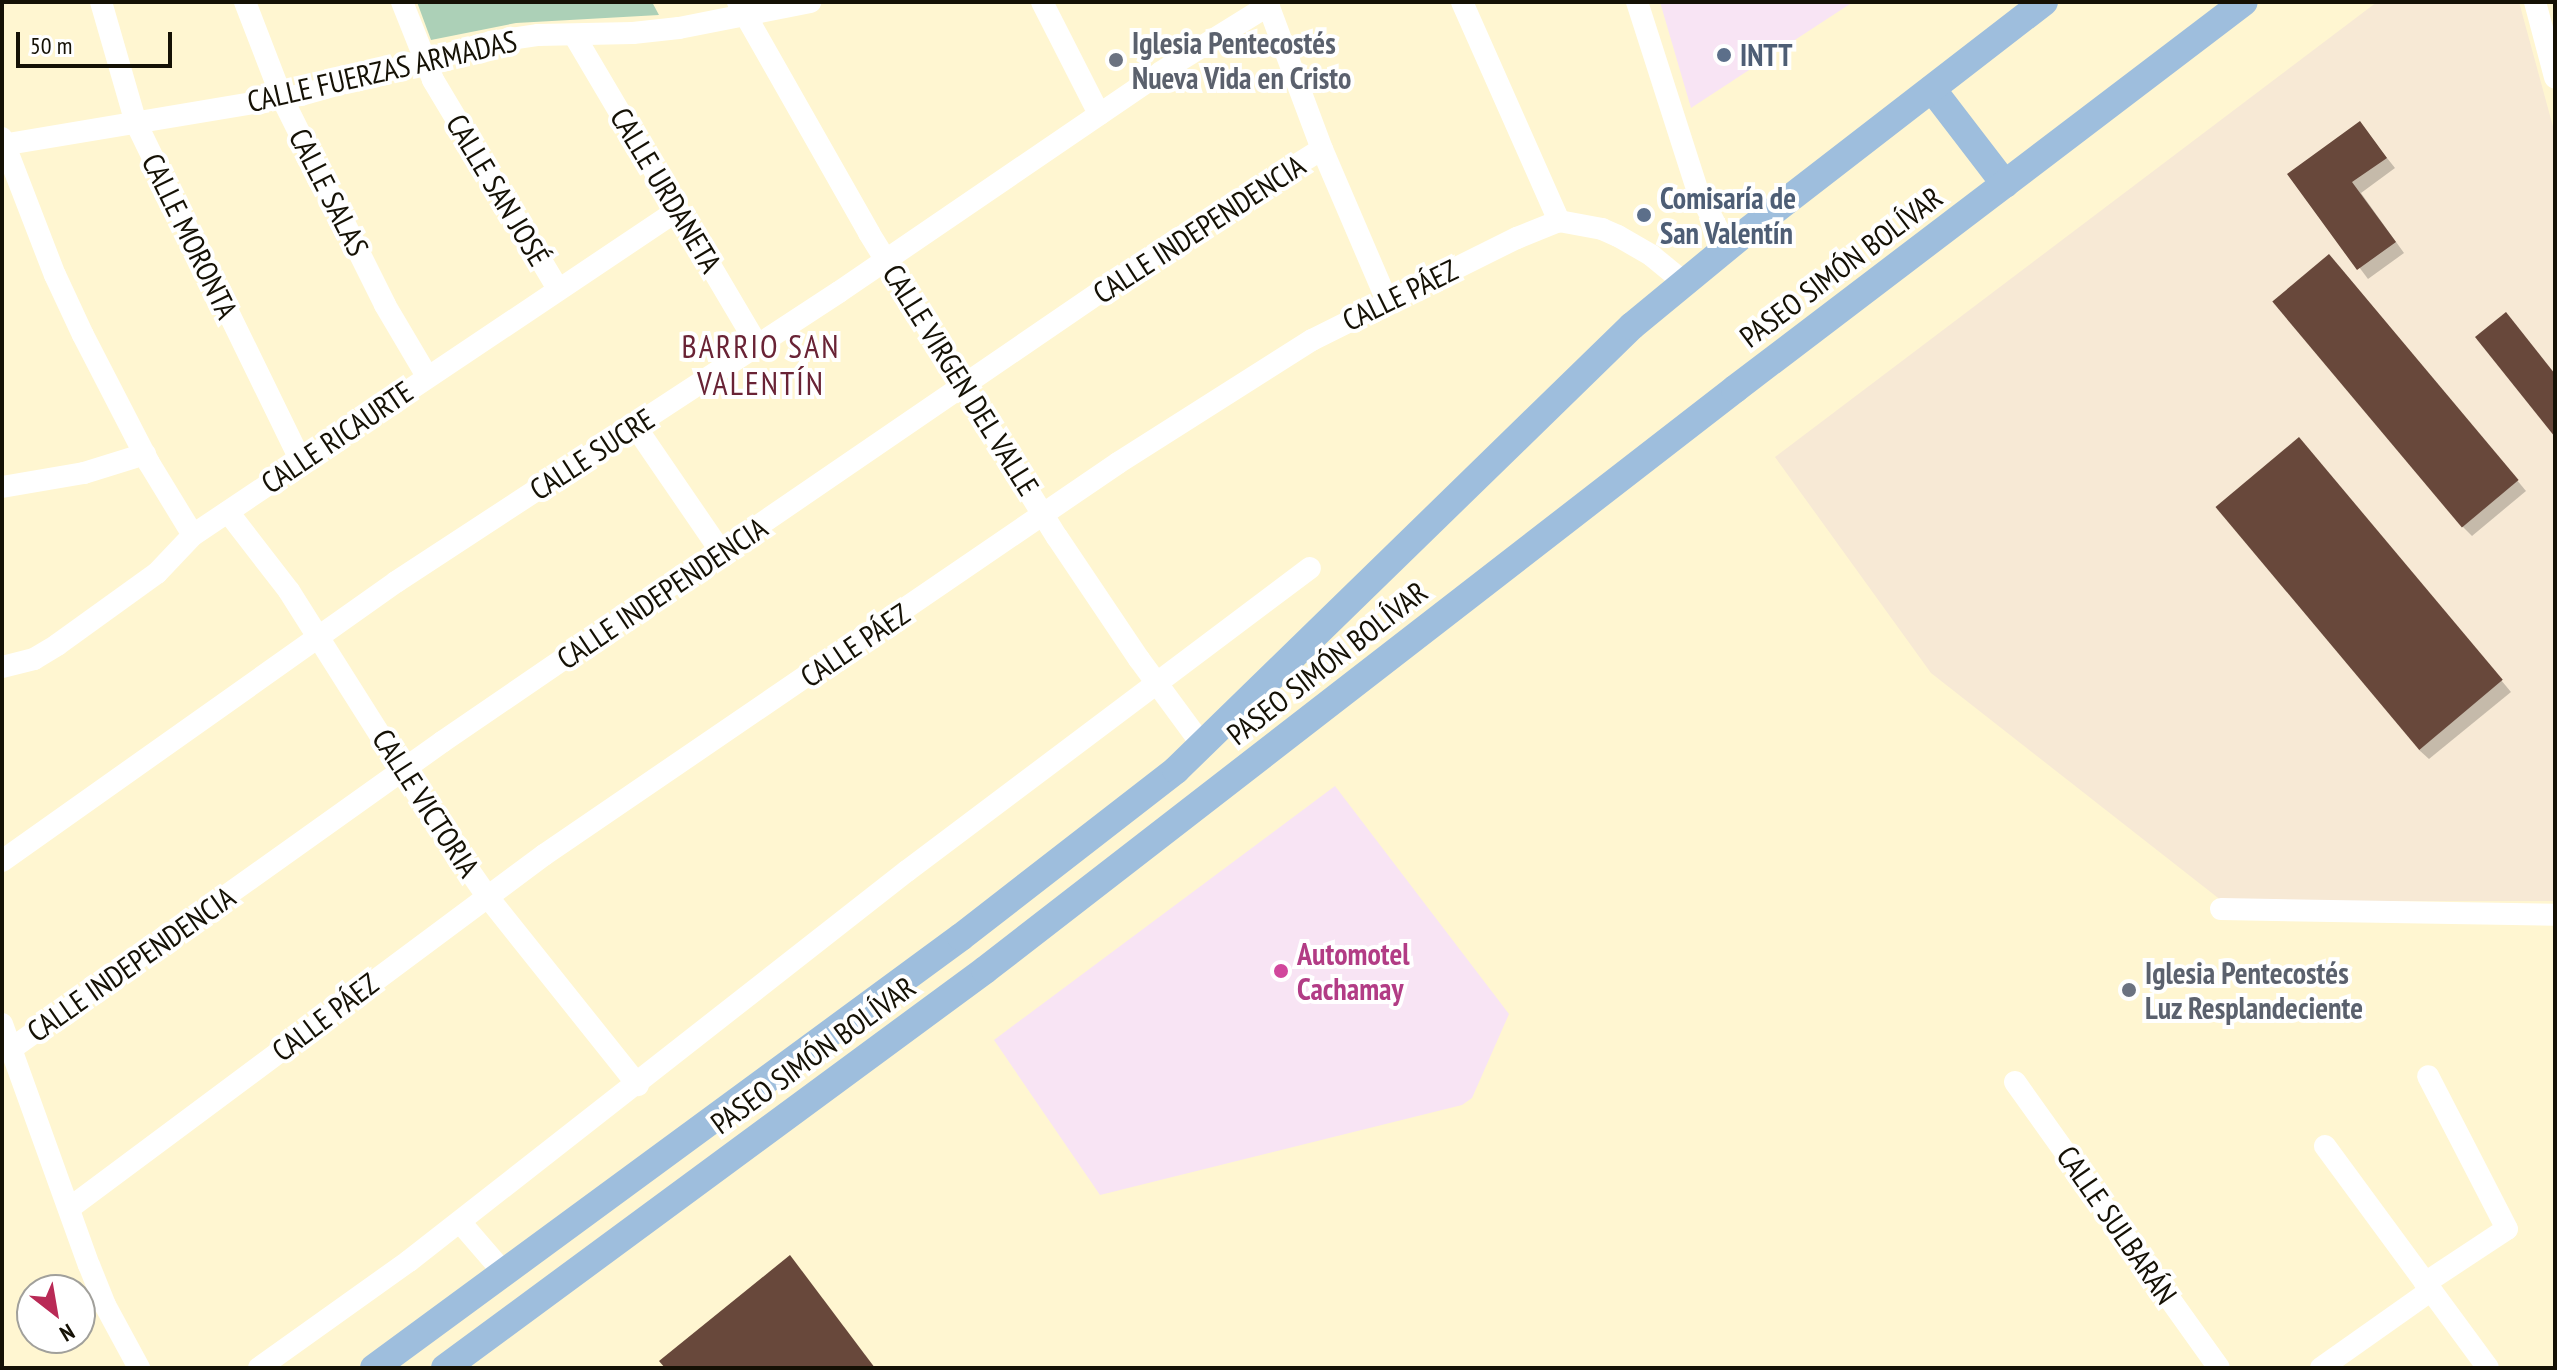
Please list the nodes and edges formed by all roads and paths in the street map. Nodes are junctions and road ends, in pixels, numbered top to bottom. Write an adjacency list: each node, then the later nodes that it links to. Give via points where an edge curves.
1 (101, 2): 19 (street, CALLE MORONTA)
2 (245, 2): 17 (street, CALLE SALAS)
3 (402, 2): 14 (street, CALLE SAN JOSÉ)
4 (810, 2): 12 (street, CALLE FUERZAS ARMADAS)
5 (1042, 2): 18 (street)
6 (1462, 2): 24 (street)
7 (1637, 2): 25 (street, via 1700,197)
8 (2044, 2): 16 (main road, PASEO SIMÓN BOLÍVAR)
9 (2244, 2): 22 (main road, PASEO SIMÓN BOLÍVAR)
10 (2535, 2): 15 (street)
11 (1268, 4): 18 (street, CALLE SUCRE); 21 (street)
12 (742, 9): 13 (street, CALLE FUERZAS ARMADAS, via 633,33); 26 (street, CALLE VIRGEN DEL VALLE)
13 (574, 35): 14 (street, CALLE FUERZAS ARMADAS, via 491,42); 23 (street, CALLE URDANETA)
14 (425, 60): 17 (street, CALLE FUERZAS ARMADAS); 28 (street, CALLE SAN JOSÉ)
15 (2555, 77)
16 (1932, 89): 22 (main road); 25 (main road, PASEO SIMÓN BOLÍVAR)
17 (282, 98): 19 (street, CALLE FUERZAS ARMADAS); 31 (street, CALLE SALAS, via 385,305)
18 (1099, 114): 26 (street, CALLE SUCRE)
19 (136, 123): 20 (street, CALLE FUERZAS ARMADAS); 35 (street, CALLE MORONTA)
20 (3, 143): 34 (street, via 55,275)
21 (1322, 149): 29 (street); 32 (street, CALLE INDEPENDENCIA, via 1170,244)
22 (2005, 184): 64 (main road, PASEO SIMÓN BOLÍVAR, via 985,970)
23 (678, 210): 28 (street, CALLE RICAURTE); 30 (street, CALLE URDANETA)
24 (1559, 221): 27 (street, via 1618,236); 29 (street, CALLE PÁEZ)
25 (1727, 247): 27 (main road, PASEO SIMÓN BOLÍVAR)
26 (886, 260): 30 (street, CALLE SUCRE); 32 (street, CALLE VIRGEN DEL VALLE)
27 (1685, 283): 45 (main road, PASEO SIMÓN BOLÍVAR, via 1575,378)
28 (558, 289): 31 (street, CALLE RICAURTE)
29 (1387, 301): 38 (street, CALLE PÁEZ, via 1197,410)
30 (758, 346): 33 (street, CALLE SUCRE)
31 (427, 376): 35 (street, CALLE RICAURTE)
32 (964, 386): 38 (street, CALLE VIRGEN DEL VALLE); 40 (street, CALLE INDEPENDENCIA)
33 (635, 426): 40 (street); 42 (street, CALLE SUCRE, via 396,582)
34 (145, 454): 36 (street, via 84,473); 39 (street)
35 (301, 461): 37 (street, CALLE RICAURTE)
36 (2, 487)
37 (228, 512): 39 (street, CALLE RICAURTE); 42 (street, CALLE VICTORIA)
38 (1044, 515): 44 (street, CALLE VIRGEN DEL VALLE); 48 (street, CALLE PÁEZ)
39 (193, 535): 43 (street, CALLE RICAURTE, via 157,573 57,645 34,659)
40 (722, 553): 46 (street, CALLE INDEPENDENCIA)
41 (1310, 568): 44 (street)
42 (320, 638): 46 (street, CALLE VICTORIA); 47 (street, CALLE SUCRE)
43 (2, 667)
44 (1156, 682): 45 (street, CALLE VIRGEN DEL VALLE); 55 (street)
45 (1203, 746): 59 (main road, PASEO SIMÓN BOLÍVAR, via 985,919)
46 (403, 770): 48 (street, CALLE VICTORIA); 52 (street, CALLE INDEPENDENCIA)
47 (2, 861)
48 (487, 896): 55 (street, CALLE VICTORIA); 57 (street, CALLE PÁEZ)
49 (2221, 909): 50 (street)
50 (2555, 915)
51 (2, 1024): 52 (street)
52 (11, 1049): 57 (street)
53 (2428, 1076): 60 (street, via 2507,1229)
54 (2015, 1082): 65 (street, CALLE SULBARÁN)
55 (638, 1085): 58 (street)
56 (2325, 1146): 60 (street)
57 (71, 1207): 61 (street, via 105,1305)
58 (460, 1222): 59 (street); 62 (street)
59 (504, 1273): 63 (main road, PASEO SIMÓN BOLÍVAR)
60 (2428, 1287): 66 (street); 67 (street)
61 (139, 1368)
62 (259, 1368)
63 (374, 1368)
64 (445, 1368)
65 (2219, 1368)
66 (2321, 1368)
67 (2488, 1368)

